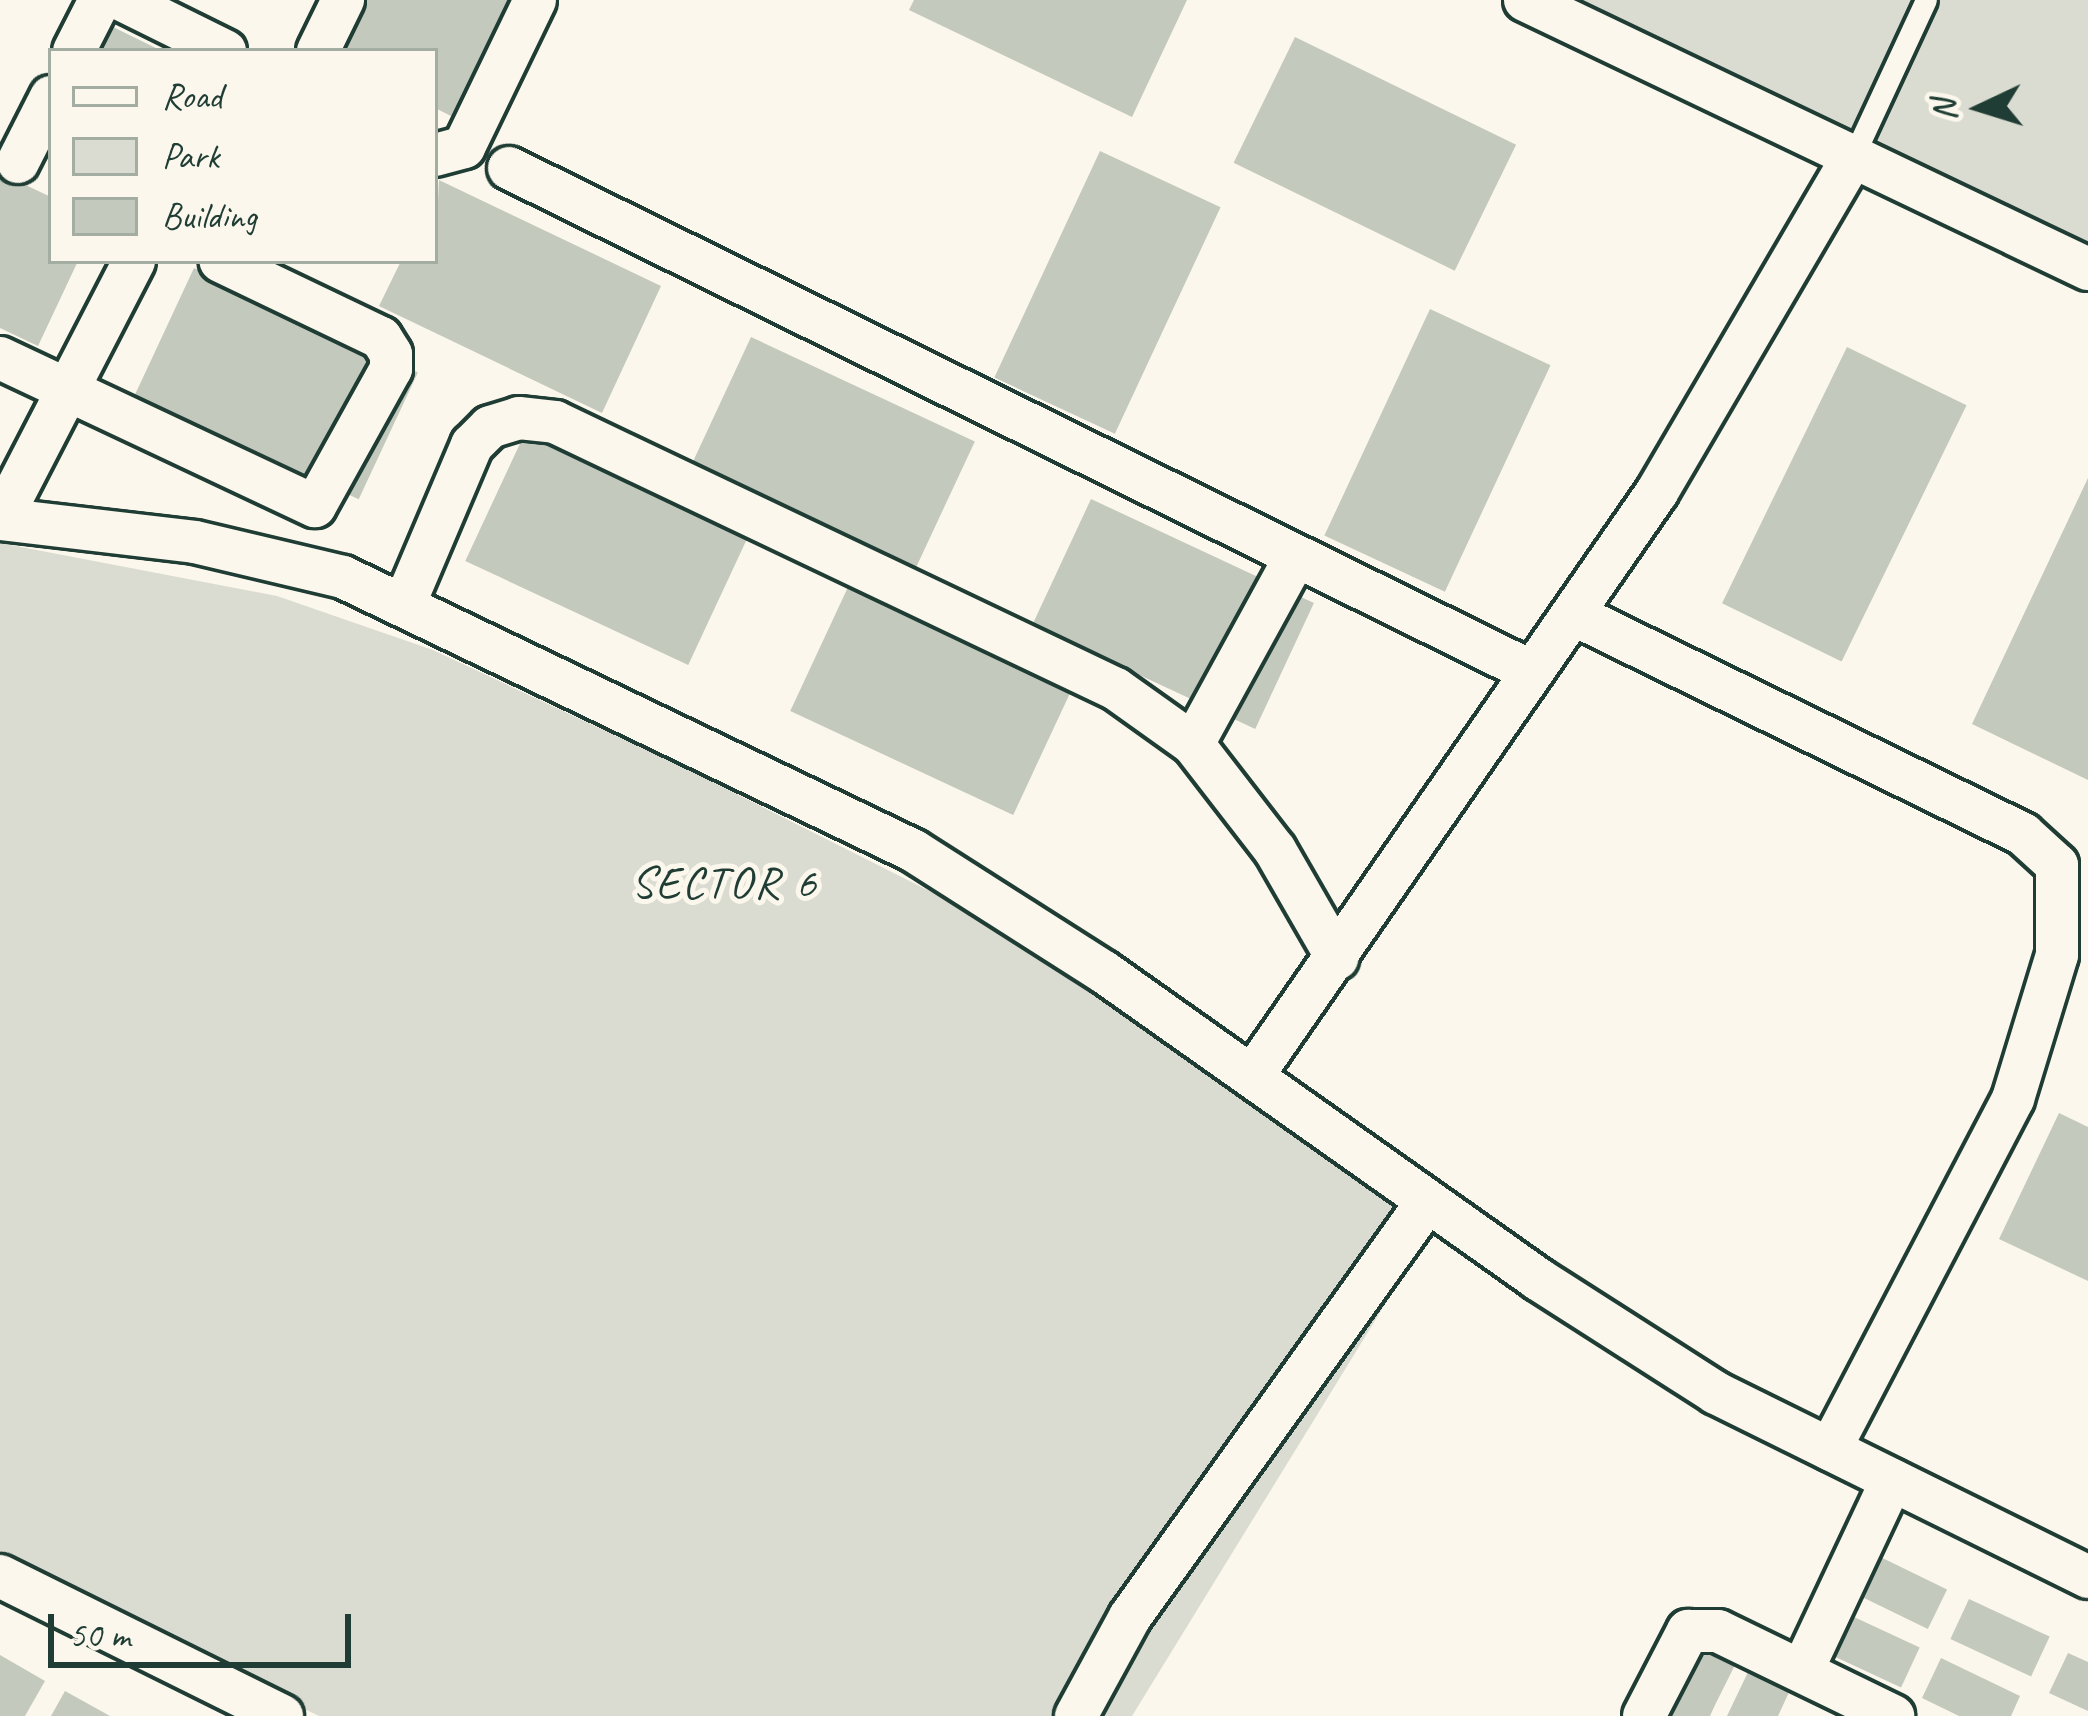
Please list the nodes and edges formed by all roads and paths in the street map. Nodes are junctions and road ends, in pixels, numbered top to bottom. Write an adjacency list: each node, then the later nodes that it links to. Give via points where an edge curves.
1 (100, 0): 7 (street)
2 (343, 0): 9 (street)
3 (536, 0): 11 (street, via 464,147)
4 (1526, 0): 12 (street)
5 (1926, 0): 12 (lane)
6 (136, 3): 8 (street)
7 (76, 48)
8 (220, 48)
9 (319, 48)
10 (48, 104): 13 (street)
11 (438, 153)
12 (1853, 157): 17 (street); 23 (street, via 1657,492)
13 (23, 164)
14 (509, 168): 21 (street)
15 (133, 264): 19 (street)
16 (238, 265): 19 (street, via 381,338 391,354 391,369 325,500 296,502)
17 (2088, 269)
18 (0, 358): 19 (street)
19 (70, 391): 20 (street)
20 (1, 519): 22 (street, via 259,554 344,577)
21 (1296, 556): 24 (street); 25 (street)
22 (404, 605): 25 (street, via 472,445 490,427 519,418 555,422 1116,688); 29 (street, via 914,851)
23 (1574, 614): 24 (street); 27 (street, via 2023,834 2057,865)
24 (1532, 672): 28 (street)
25 (1193, 744): 28 (street, via 1275,850)
26 (2088, 860): 27 (street)
27 (2075, 920): 31 (street, via 2013,1099 1927,1276)
28 (1337, 958): 29 (street)
29 (1252, 1075): 30 (street)
30 (1427, 1202): 31 (street, via 1716,1393); 37 (street, via 1130,1617)
31 (1829, 1449): 32 (street)
32 (1892, 1480): 34 (street); 35 (street)
33 (0, 1576): 36 (street)
34 (2088, 1577)
35 (1806, 1689): 38 (street, via 1718,1630 1688,1631); 39 (street)
36 (282, 1716)
37 (1076, 1716)
38 (1644, 1716)
39 (1893, 1716)

